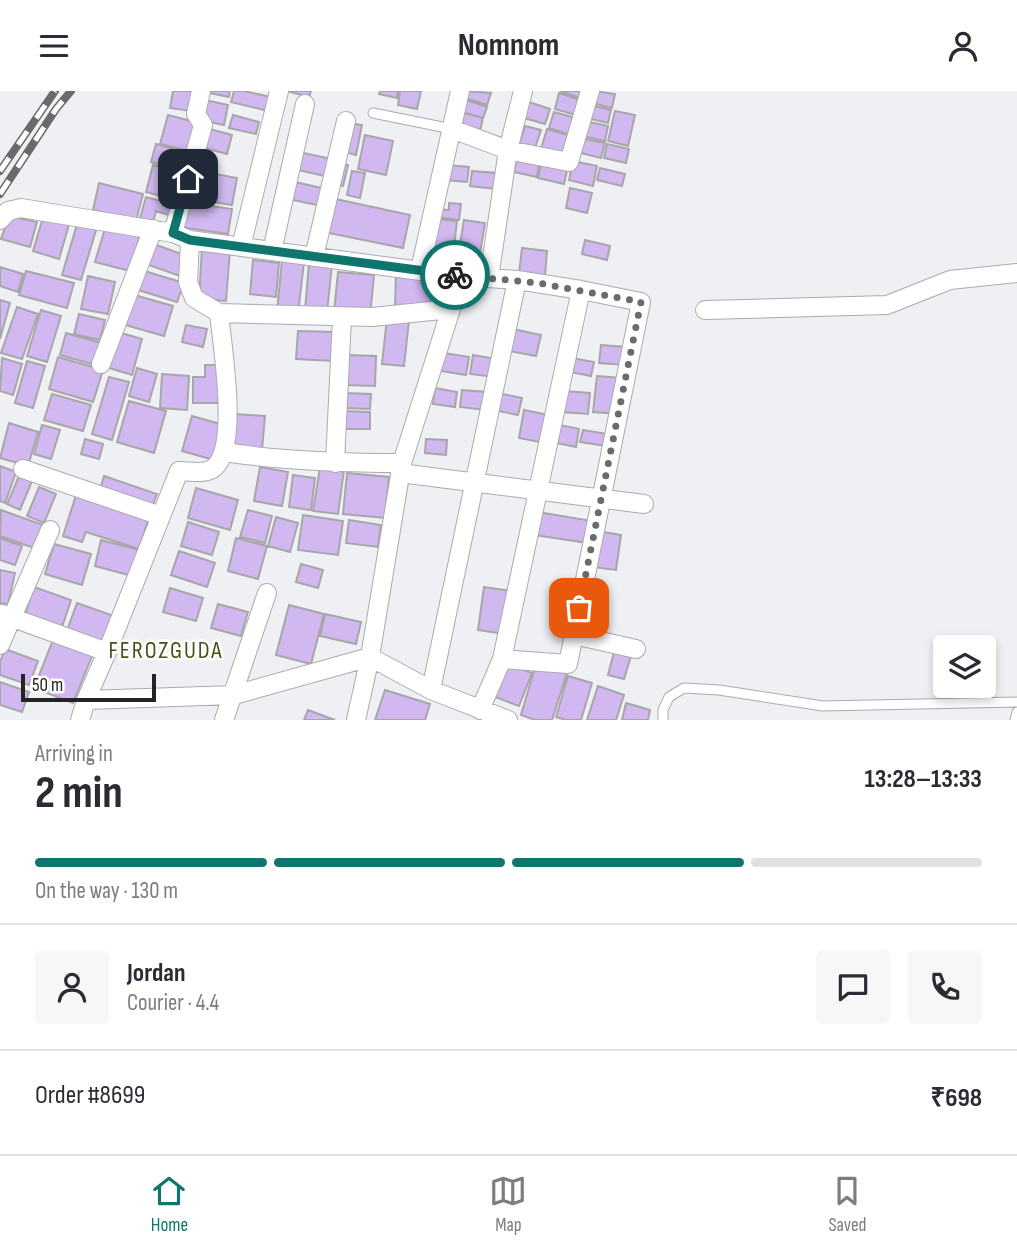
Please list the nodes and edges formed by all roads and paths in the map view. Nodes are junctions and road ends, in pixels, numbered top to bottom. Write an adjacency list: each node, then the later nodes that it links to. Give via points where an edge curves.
1 (201, 91): 13 (street, via 196,114 202,125)
2 (279, 91): 14 (street)
3 (460, 91): 9 (street)
4 (523, 91): 10 (street)
5 (590, 91): 10 (street, via 569,162)
6 (305, 104): 15 (street)
7 (373, 113): 9 (lane)
8 (346, 121): 16 (street)
9 (452, 129): 10 (street); 17 (street)
10 (508, 150): 20 (street)
11 (0, 220): 12 (street, via 8,211 21,208)
12 (153, 229): 13 (street); 27 (street)
13 (181, 236): 14 (street); 25 (street, via 194,299)
14 (241, 247): 15 (street)
15 (272, 251): 16 (street)
16 (314, 257): 17 (street)
17 (419, 270): 19 (street)
18 (1017, 273): 24 (street, via 950,280 887,305)
19 (457, 276): 20 (street); 23 (street)
20 (489, 278): 21 (street)
21 (517, 281): 22 (street); 32 (street)
22 (580, 290): 33 (street); 34 (street, via 641,302)
23 (451, 309): 26 (street); 30 (street)
24 (705, 310)
25 (219, 313): 26 (street); 28 (street, via 229,411)
26 (342, 317): 29 (street)
27 (101, 364)
28 (224, 452): 29 (street); 36 (street, via 216,467 207,471 179,471)
29 (335, 463): 30 (street)
30 (401, 468): 32 (street); 44 (street)
31 (23, 469): 36 (street)
32 (474, 484): 33 (street); 46 (street)
33 (538, 492): 34 (street); 45 (street)
34 (602, 498): 35 (street); 40 (street)
35 (644, 504)
36 (161, 516): 43 (street)
37 (50, 530): 39 (street)
38 (267, 593): 47 (street)
39 (6, 616): 41 (street); 43 (street)
40 (574, 635): 42 (street); 45 (street, via 568,664)
41 (0, 645)
42 (636, 649)
43 (107, 652): 48 (street)
44 (370, 657): 46 (street); 47 (street); 54 (street)
45 (502, 659): 50 (street)
46 (431, 690): 50 (street)
47 (234, 695): 48 (street); 53 (street)
48 (86, 701): 52 (street)
49 (1017, 702): 56 (lane, via 822,706 684,688 669,697)
50 (480, 710): 55 (street)
51 (1017, 712): 57 (lane)
52 (80, 720)
53 (224, 720)
54 (356, 720)
55 (508, 720)
56 (663, 720)
57 (1015, 720)

